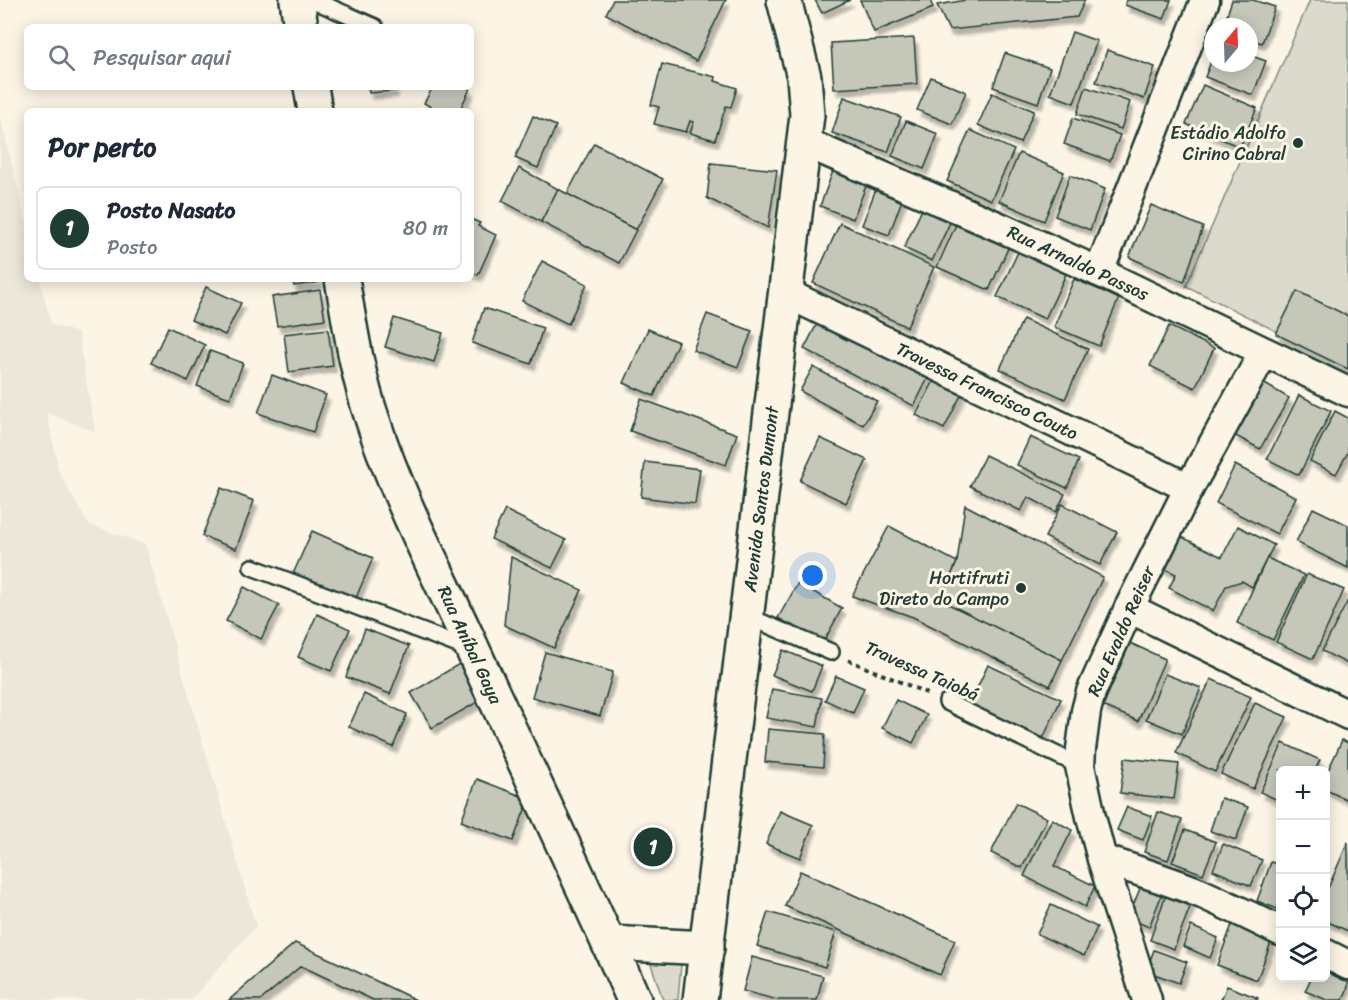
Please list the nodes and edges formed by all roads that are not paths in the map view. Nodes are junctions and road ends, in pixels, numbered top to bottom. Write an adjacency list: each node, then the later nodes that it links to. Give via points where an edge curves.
1 (297, 0): 5 (main road)
2 (313, 0): 6 (lane)
3 (784, 0): 9 (main road, Avenida Santos Dumont, via 804,77)
4 (1205, 0): 10 (street)
5 (301, 24)
6 (368, 24)
7 (312, 90): 8 (main road)
8 (314, 108)
9 (804, 142): 10 (street, Rua Arnaldo Passos); 12 (main road, Avenida Santos Dumont)
10 (1099, 272): 13 (street, Rua Arnaldo Passos)
11 (343, 282): 19 (main road, Rua Aníbal Gaya, via 360,374 389,468)
12 (786, 293): 15 (street, Travessa Francisco Couto); 18 (main road, Avenida Santos Dumont)
13 (1264, 352): 14 (street, Rua Arnaldo Passos); 15 (street, Rua Evaldo Reiser)
14 (1348, 392)
15 (1189, 488): 17 (street, Rua Evaldo Reiser)
16 (252, 567): 19 (lane)
17 (1129, 608): 22 (street); 23 (street, Rua Evaldo Reiser, via 1091,692)
18 (747, 616): 20 (lane); 27 (main road, Avenida Santos Dumont)
19 (473, 651): 26 (main road, Rua Aníbal Gaya)
20 (831, 652)
21 (947, 702): 23 (lane, Travessa Taiobá)
22 (1348, 715)
23 (1080, 766): 24 (street, Rua Evaldo Reiser)
24 (1102, 859): 25 (street, via 1199,893); 32 (street, Rua Evaldo Reiser)
25 (1276, 929)
26 (609, 943): 27 (main road); 30 (main road, Rua Aníbal Gaya)
27 (707, 948): 31 (main road, Avenida Santos Dumont)
28 (1330, 956): 29 (street)
29 (1348, 965)
30 (634, 1000)
31 (700, 1000)
32 (1147, 1000)

